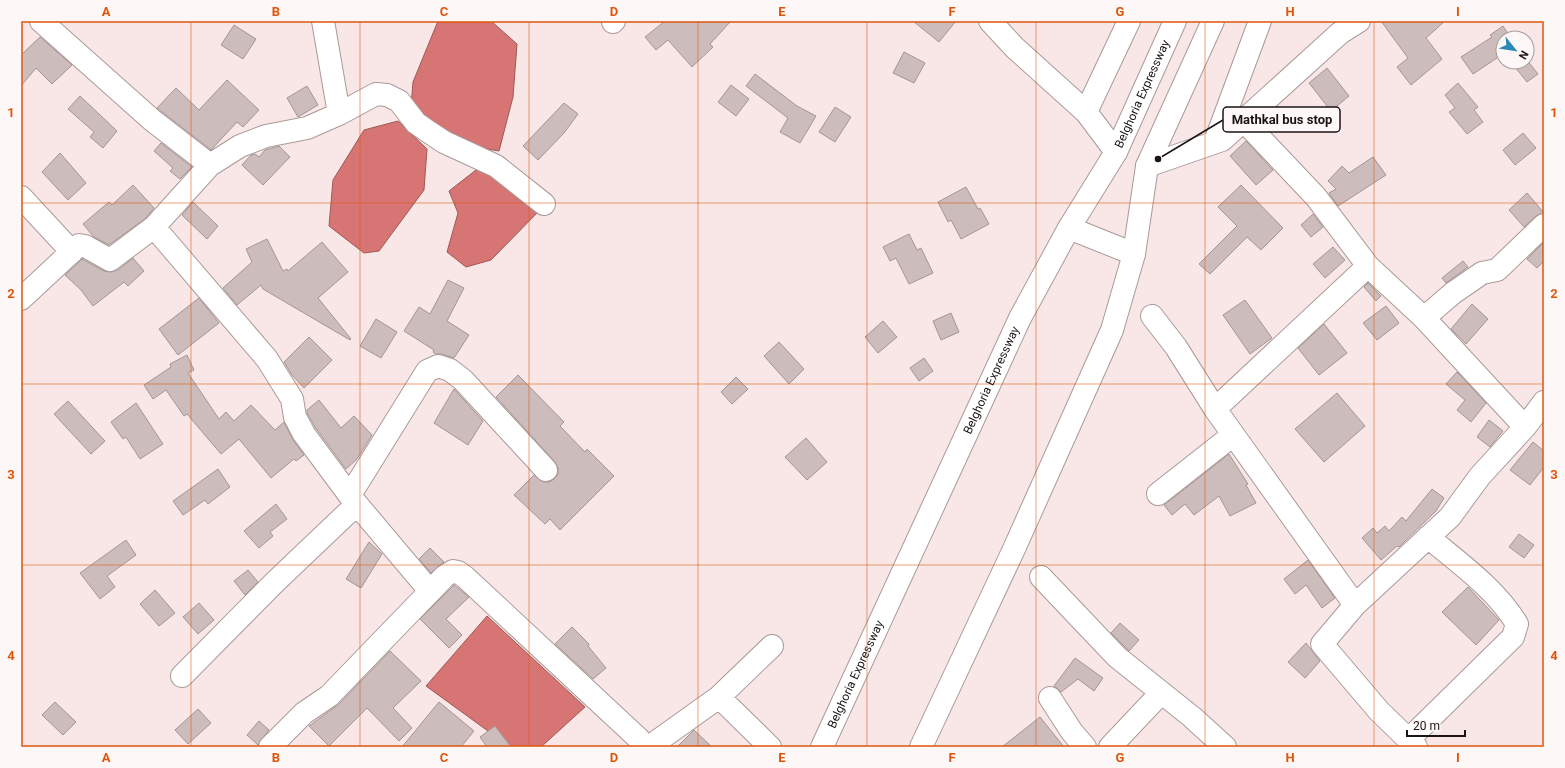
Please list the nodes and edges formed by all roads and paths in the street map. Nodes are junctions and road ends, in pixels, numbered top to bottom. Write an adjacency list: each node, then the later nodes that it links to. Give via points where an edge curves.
1 (41, 21): 14 (main road, via 152,120)
2 (323, 21): 10 (main road)
3 (990, 21): 9 (main road, via 1015,48)
4 (1129, 21): 9 (main road)
5 (1175, 21): 13 (main road, Belghoria Expressway)
6 (1213, 21): 15 (main road)
7 (1260, 21): 12 (main road)
8 (1359, 21): 11 (main road, via 1340,33)
9 (1086, 112): 13 (main road)
10 (339, 114): 14 (main road, via 307,128 266,136 240,146); 17 (main road, via 376,94 387,95 399,101 416,123 444,142 496,166)
11 (1244, 121): 12 (main road, via 1222,140); 23 (main road, via 1316,197)
12 (1215, 142): 15 (main road)
13 (1116, 152): 20 (main road, Belghoria Expressway)
14 (210, 165): 19 (main road)
15 (1147, 166): 22 (main road)
16 (21, 197): 21 (main road)
17 (544, 204)
18 (1544, 226): 26 (main road, via 1497,270 1482,273)
19 (154, 227): 21 (main road, via 110,260 84,246 79,245); 33 (main road, via 266,359 292,399 295,417 304,434)
20 (1069, 228): 22 (main road); 48 (main road, Belghoria Expressway, via 1020,318)
21 (72, 252): 24 (main road)
22 (1134, 254): 49 (main road, via 1112,330 1014,549)
23 (1368, 266): 26 (main road); 28 (main road)
24 (21, 299)
25 (1152, 316): 28 (main road)
26 (1424, 318): 29 (main road)
27 (1544, 402): 29 (main road)
28 (1215, 409): 30 (main road)
29 (1525, 427): 34 (main road, via 1480,476 1450,516)
30 (1233, 435): 32 (main road); 37 (main road)
31 (546, 470): 33 (main road, via 463,380 450,370 438,366 427,371)
32 (1158, 494)
33 (354, 500): 36 (main road); 39 (main road)
34 (1428, 537): 37 (main road); 43 (main road, via 1473,574 1517,624 1513,637)
35 (1041, 577): 40 (main road, via 1117,657)
36 (430, 591): 44 (main road, via 329,696 304,713); 45 (main road, via 445,576 453,571 458,572 586,688 639,739)
37 (1355, 605): 43 (main road, via 1322,644 1379,711)
38 (772, 646): 41 (main road)
39 (182, 676)
40 (1161, 693): 51 (main road); 52 (main road)
41 (719, 697): 46 (main road); 47 (main road)
42 (1050, 698): 50 (main road)
43 (1412, 743)
44 (270, 747)
45 (643, 747)
46 (649, 747)
47 (770, 747)
48 (822, 747)
49 (921, 747)
50 (1085, 747)
51 (1110, 747)
52 (1225, 747)

